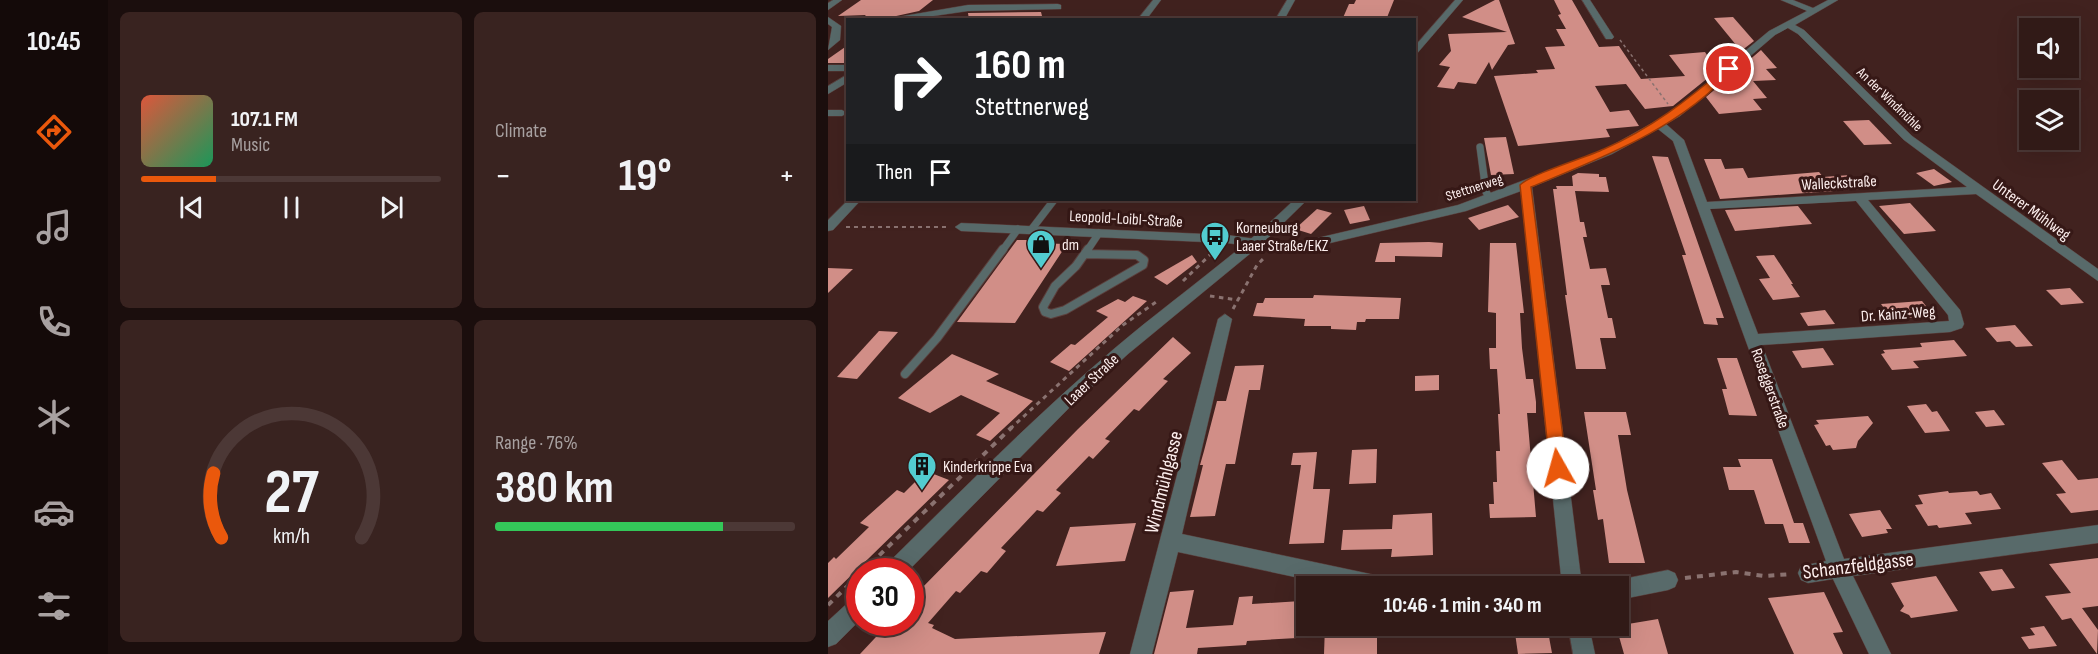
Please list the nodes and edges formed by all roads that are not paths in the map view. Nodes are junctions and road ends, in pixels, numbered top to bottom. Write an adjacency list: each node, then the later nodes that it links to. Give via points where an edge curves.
1 (838, 0): 9 (street)
2 (1065, 0): 10 (street)
3 (1157, 0): 14 (street)
4 (1291, 0): 15 (street)
5 (1459, 0): 21 (street)
6 (1586, 0): 19 (street)
7 (1785, 0): 11 (street)
8 (1834, 0): 11 (street, Stettnerweg)
9 (828, 7)
10 (1058, 7): 12 (street, via 968,8); 13 (street)
11 (1815, 11): 17 (street, Stettnerweg)
12 (898, 18)
13 (1048, 18)
14 (1143, 18)
15 (1280, 18)
16 (828, 20): 18 (street)
17 (1789, 25): 28 (street, Stettnerweg, via 1761,41); 31 (street, An der Windmühle, via 1801,32 1908,138)
18 (838, 26): 20 (street, via 835,40)
19 (1610, 38)
20 (828, 47)
21 (1416, 52)
22 (828, 68): 23 (street)
23 (846, 68)
24 (846, 78): 25 (street)
25 (828, 91)
26 (828, 113): 27 (street)
27 (842, 113)
28 (1660, 124): 30 (street, Stettnerweg, via 1608,152); 37 (street, Roseggerstraße, via 1678,140)
29 (1480, 147): 32 (lane)
30 (1526, 185): 32 (street, Stettnerweg); 54 (street)
31 (1977, 190): 33 (street, Walleckstraße); 44 (street, Unterer Mühlweg)
32 (1490, 198): 42 (street, Stettnerweg, via 1412,221 1292,248)
33 (1860, 198): 37 (street, Walleckstraße); 46 (street, Dr. Kainz-Weg, via 1955,314 1957,324)
34 (854, 201): 38 (street)
35 (1053, 201): 40 (lane)
36 (1300, 201): 42 (street, Laaer Straße)
37 (1702, 206): 46 (street, Roseggerstraße)
38 (828, 226)
39 (961, 227): 40 (street, Leopold-Loibl-Straße)
40 (1025, 229): 41 (street, Leopold-Loibl-Straße); 47 (lane)
41 (1099, 233): 42 (street, Leopold-Loibl-Straße, via 1227,239); 43 (lane)
42 (1252, 244): 50 (street, Laaer Straße, via 1121,352)
43 (1085, 254): 43 (lane, via 1137,255 1144,260 1143,265 1065,310 1045,312 1043,307 1055,286)
44 (2098, 276)
45 (1225, 319): 49 (street, Windmühlgasse)
46 (1753, 340): 51 (street, Roseggerstraße)
47 (905, 374)
48 (2098, 534): 51 (street, Schanzfeldgasse)
49 (1172, 541): 53 (street); 60 (street, Windmühlgasse)
50 (907, 558)
51 (1838, 568): 52 (street, Schanzfeldgasse); 62 (street, Roseggerstraße)
52 (1808, 573)
53 (1333, 576)
54 (1571, 576)
55 (1668, 580): 56 (street)
56 (1629, 588)
57 (846, 619): 58 (street)
58 (828, 636)
59 (1581, 636): 61 (street)
60 (1141, 654)
61 (1584, 654)
62 (1880, 654)

